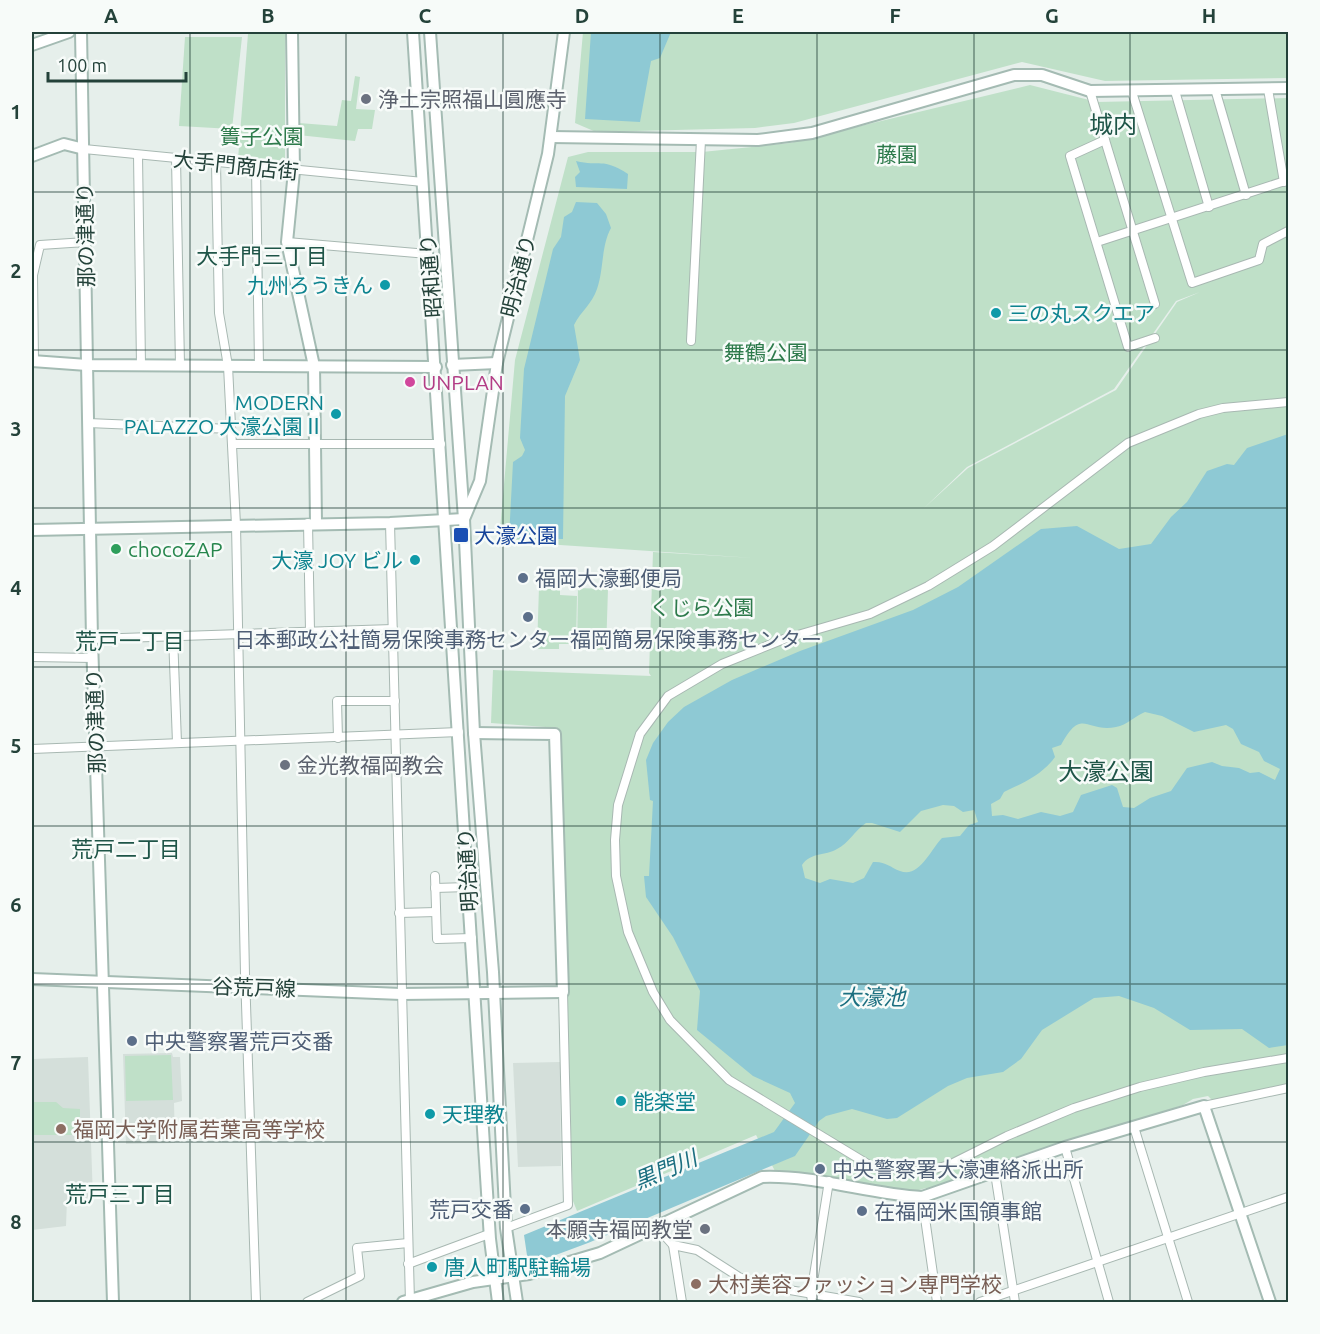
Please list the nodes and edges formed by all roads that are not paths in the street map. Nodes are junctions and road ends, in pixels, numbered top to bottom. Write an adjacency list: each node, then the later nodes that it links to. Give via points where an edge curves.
1 (69, 32): 7 (street)
2 (81, 32): 17 (street, 那の津通り)
3 (292, 32): 23 (street)
4 (413, 32): 25 (street, 昭和通り)
5 (430, 32): 43 (street, 昭和通り)
6 (564, 32): 14 (street, 明治通り)
7 (32, 45)
8 (1268, 88): 9 (street); 10 (street); 24 (street)
9 (1288, 88)
10 (1215, 89): 12 (street); 26 (street)
11 (1090, 91): 13 (street); 15 (street); 16 (street, via 1042,75 1014,75 812,133 758,140)
12 (1175, 91): 13 (street); 27 (street)
13 (1132, 92): 28 (street)
14 (552, 138): 16 (street); 39 (street, 明治通り)
15 (1105, 140): 29 (street); 33 (street, via 1070,156)
16 (701, 141): 37 (street)
17 (84, 149): 18 (street, 大手門商店街); 19 (street, via 64,144); 31 (street, 那の津通り)
18 (138, 155): 20 (street, 大手門商店街); 41 (street)
19 (32, 156)
20 (176, 158): 21 (street, 大手門商店街); 42 (street)
21 (216, 163): 22 (street, 大手門商店街); 44 (street, via 219,313)
22 (256, 167): 23 (street, 大手門商店街); 45 (street)
23 (294, 171): 25 (street, 大手門商店街); 32 (street)
24 (1286, 181): 26 (street)
25 (423, 182): 34 (street, 昭和通り)
26 (1246, 195): 27 (street)
27 (1209, 207): 28 (street)
28 (1171, 219): 29 (street); 30 (street, via 1192,283 1259,260 1263,244)
29 (1133, 230): 33 (street); 35 (street)
30 (1288, 231)
31 (86, 242): 38 (street, via 40,245 33,275); 40 (street, 那の津通り)
32 (287, 242): 34 (street); 46 (street)
33 (1097, 242): 36 (street, via 1128,347)
34 (428, 254): 47 (street, 昭和通り)
35 (1155, 304)
36 (1155, 338)
37 (691, 341)
38 (33, 361): 40 (street)
39 (497, 363): 43 (street); 54 (street, 明治通り, via 480,481)
40 (87, 365): 41 (street); 49 (street, 那の津通り)
41 (141, 365): 42 (street)
42 (180, 365): 44 (street)
43 (452, 365): 54 (street, 昭和通り)
44 (228, 366): 45 (street); 50 (street)
45 (259, 366): 46 (street)
46 (314, 366): 47 (street); 52 (street)
47 (436, 367): 53 (street, 昭和通り)
48 (1288, 402): 90 (street, via 1199,414 1128,443 973,560 870,614 784,639 722,664 669,696 640,734 618,805 615,840 621,910 635,954 670,1020 729,1080 871,1166 923,1172 949,1165 1074,1108 1140,1087)
49 (88, 423): 50 (street); 59 (street, 那の津通り)
50 (231, 429): 51 (street)
51 (232, 444): 52 (street); 58 (street)
52 (316, 444): 53 (street); 56 (street)
53 (441, 444): 55 (street, 昭和通り)
54 (464, 519): 55 (street); 71 (street, 明治通り)
55 (446, 520): 57 (street); 70 (street, 明治通り)
56 (312, 523): 57 (street); 58 (street); 62 (street)
57 (390, 523): 61 (street)
58 (236, 525): 59 (street); 63 (street)
59 (90, 529): 60 (street); 65 (street, 那の津通り)
60 (32, 530)
61 (393, 629): 62 (street); 68 (street)
62 (310, 631): 63 (street)
63 (239, 633): 64 (street); 73 (street)
64 (173, 635): 65 (street); 74 (street)
65 (92, 639): 67 (street, 那の津通り)
66 (32, 657): 67 (street)
67 (93, 658): 75 (street, 那の津通り)
68 (395, 701): 69 (street); 72 (street, via 337,701)
69 (396, 732): 70 (street); 72 (street, via 388,736); 81 (street)
70 (459, 732): 78 (street, 明治通り)
71 (474, 733): 86 (street, via 555,734); 88 (street, 明治通り)
72 (338, 738): 73 (street)
73 (241, 741): 74 (street); 85 (street)
74 (177, 743): 75 (street)
75 (95, 745): 76 (street); 84 (street, 那の津通り)
76 (32, 749)
77 (435, 876): 79 (street)
78 (468, 886): 79 (street); 82 (street, 明治通り)
79 (435, 888): 80 (street)
80 (436, 912): 81 (street); 82 (street, via 437,939)
81 (399, 913): 87 (street)
82 (471, 938): 89 (street, 明治通り)
83 (32, 979): 84 (street, 谷荒戸線)
84 (103, 983): 85 (street, 谷荒戸線); 112 (street, 那の津通り)
85 (246, 986): 87 (street, 谷荒戸線); 113 (street)
86 (563, 992): 88 (street, 谷荒戸線); 101 (street, via 568,1205)
87 (401, 994): 89 (street, 谷荒戸線); 104 (street)
88 (493, 994): 89 (street, 谷荒戸線); 101 (street, 明治通り)
89 (476, 995): 102 (street, 明治通り)
90 (1288, 1058)
91 (1288, 1090): 92 (street)
92 (1204, 1106): 93 (street); 99 (street)
93 (1134, 1127): 94 (street); 103 (street)
94 (1065, 1147): 95 (street); 106 (street)
95 (995, 1173): 97 (street); 110 (street)
96 (829, 1181): 97 (street); 100 (street, via 762,1178); 111 (street)
97 (922, 1197): 120 (street)
98 (1288, 1197): 99 (street)
99 (1241, 1214): 103 (street); 125 (street)
100 (656, 1226): 105 (street); 108 (street, via 600,1253 562,1265)
101 (506, 1232): 108 (street, 明治通り)
102 (489, 1236): 107 (street); 109 (street, 明治通り)
103 (1168, 1239): 106 (street); 124 (street)
104 (408, 1243): 107 (street); 114 (street, via 357,1248 360,1276)
105 (674, 1245): 111 (street, via 697,1250 755,1284); 118 (street)
106 (1098, 1263): 110 (street); 123 (street)
107 (408, 1264): 115 (street)
108 (512, 1272): 109 (street); 117 (street)
109 (493, 1275): 115 (street); 116 (street)
110 (1014, 1292): 121 (street); 122 (street)
111 (811, 1298): 119 (street)
112 (113, 1302)
113 (256, 1302)
114 (307, 1302)
115 (408, 1302)
116 (498, 1302)
117 (517, 1302)
118 (682, 1302)
119 (859, 1302)
120 (937, 1302)
121 (980, 1302)
122 (1015, 1302)
123 (1109, 1302)
124 (1188, 1302)
125 (1270, 1302)

